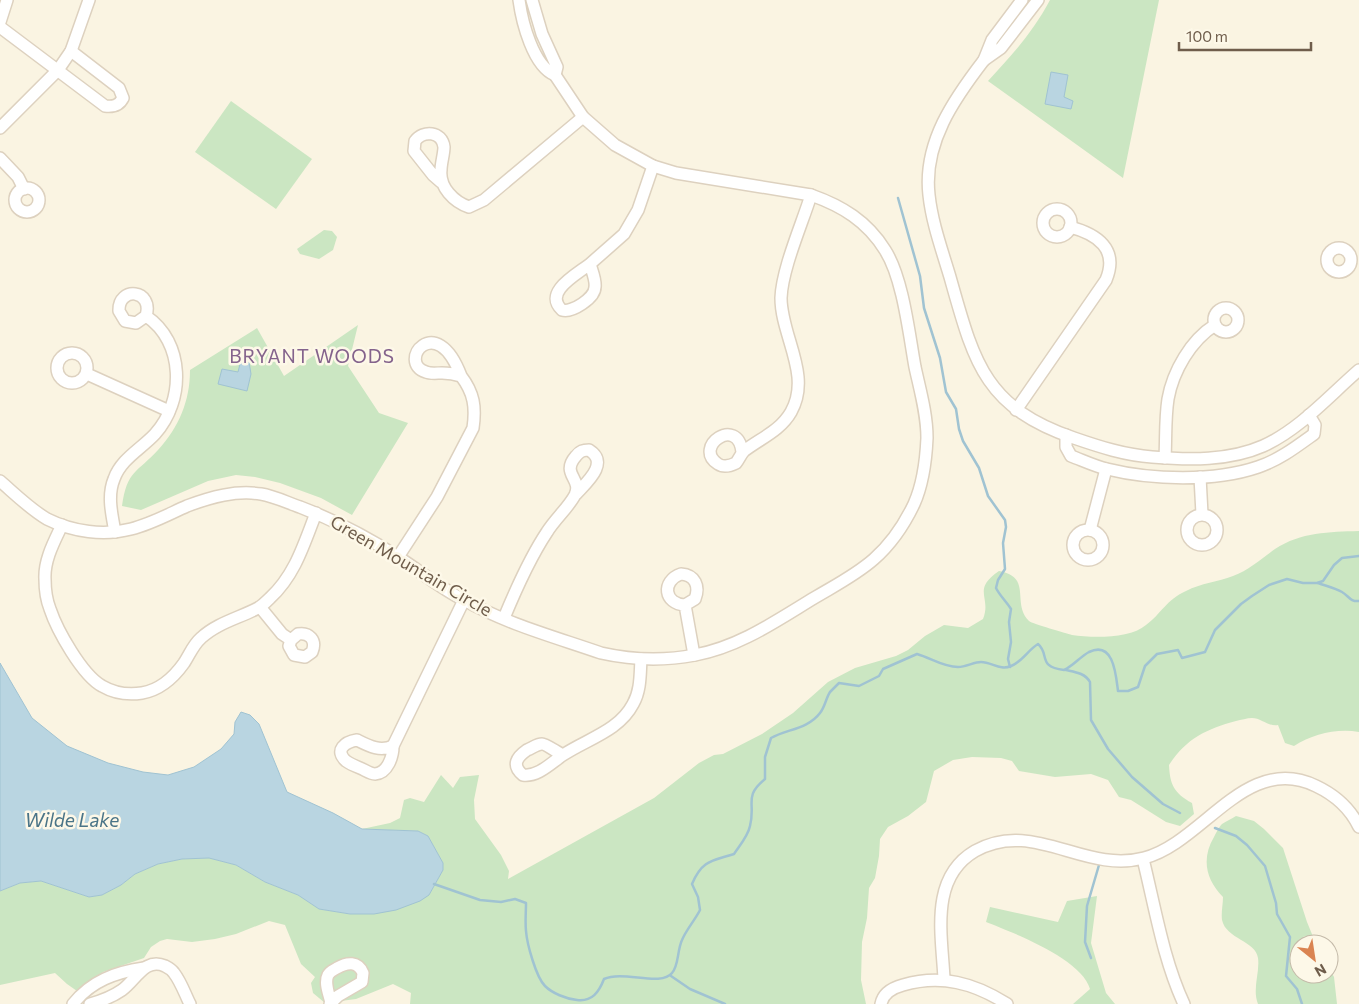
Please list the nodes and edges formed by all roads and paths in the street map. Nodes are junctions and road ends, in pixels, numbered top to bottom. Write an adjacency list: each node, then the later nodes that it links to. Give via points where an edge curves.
1 (7, 0): 7 (street)
2 (89, 0): 9 (street)
3 (519, 0): 12 (street, Green Mountain Circle, via 523,23 539,60 548,72)
4 (532, 0): 12 (street, Green Mountain Circle, via 542,34 558,66)
5 (1022, 0): 10 (street, via 992,40)
6 (1038, 0): 10 (street, via 1001,48)
7 (0, 22)
8 (0, 27): 11 (street)
9 (71, 51): 11 (street); 11 (street, via 119,88 123,98 116,106 105,106)
10 (984, 60): 27 (street, via 936,136 929,167 929,195 970,345 986,377)
11 (58, 70): 14 (street)
12 (556, 75): 13 (street, Green Mountain Circle)
13 (582, 117): 16 (street, Green Mountain Circle, via 615,144); 17 (street, via 476,205 469,207 458,202)
14 (0, 128)
15 (0, 158): 18 (street, via 18,177)
16 (653, 166): 19 (street, Green Mountain Circle, via 676,173); 21 (street, via 638,210 624,234)
17 (441, 182)
18 (24, 189)
19 (811, 195): 31 (street, via 781,296 784,324 799,379 796,402 774,432); 48 (street, Green Mountain Circle, via 844,209 867,226 886,251 897,276 926,423 926,454 920,485 914,504 896,534 859,571 739,642)
20 (1070, 227): 27 (street, via 1083,230 1101,241 1110,257 1110,272)
21 (590, 264)
22 (146, 316): 28 (street, via 163,331 174,354 178,376)
23 (1215, 325): 32 (street, via 1200,336 1172,384 1166,416)
24 (1359, 370): 29 (street)
25 (86, 374): 28 (street)
26 (461, 376): 42 (street, via 474,398 473,428 437,497)
27 (1016, 410): 30 (street, via 1033,422)
28 (169, 411): 41 (street, via 155,434 127,459 114,479 111,496)
29 (1309, 415): 32 (street, via 1275,440 1251,451 1220,457); 34 (street, via 1315,425 1314,434 1286,454 1257,467)
30 (1066, 435): 32 (street, via 1134,456); 33 (street, via 1070,456)
31 (742, 452)
32 (1165, 458)
33 (1106, 469): 34 (street, via 1165,477); 40 (street)
34 (1200, 477): 38 (street)
35 (0, 481): 39 (street, Green Mountain Circle, via 36,511)
36 (576, 494): 46 (street, via 532,556)
37 (316, 513): 41 (street, Green Mountain Circle, via 262,494 243,493 209,498); 42 (street, Green Mountain Circle); 45 (street, via 289,576)
38 (1202, 514)
39 (62, 525): 41 (street, Green Mountain Circle, via 81,531); 45 (street, via 51,548 44,576 50,609 82,667 92,679 114,692 142,693 155,689 178,671 202,637 227,621)
40 (1090, 530)
41 (115, 532)
42 (398, 557): 43 (street, Green Mountain Circle)
43 (464, 600): 46 (street, Green Mountain Circle); 50 (street)
44 (685, 605): 48 (street)
45 (260, 607): 47 (street)
46 (504, 618): 49 (street, Green Mountain Circle, via 601,653)
47 (291, 640)
48 (694, 655): 49 (street, Green Mountain Circle)
49 (641, 659): 51 (street, via 637,696 622,720)
50 (393, 746)
51 (563, 755)
52 (1359, 827): 53 (street, via 1350,811 1333,795 1310,782 1283,779 1239,793 1177,842)
53 (1143, 859): 55 (street, via 1093,859 1025,840 997,841 971,854 960,863 944,887); 61 (street, via 1168,959)
54 (144, 968): 57 (street, via 100,981 82,993); 58 (street, via 120,992); 59 (street, via 158,963 170,969)
55 (944, 979): 56 (street, via 896,987); 60 (street)
56 (882, 1000)
57 (73, 1004)
58 (90, 1004)
59 (190, 1004)
60 (1007, 1004)
61 (1184, 1004)

